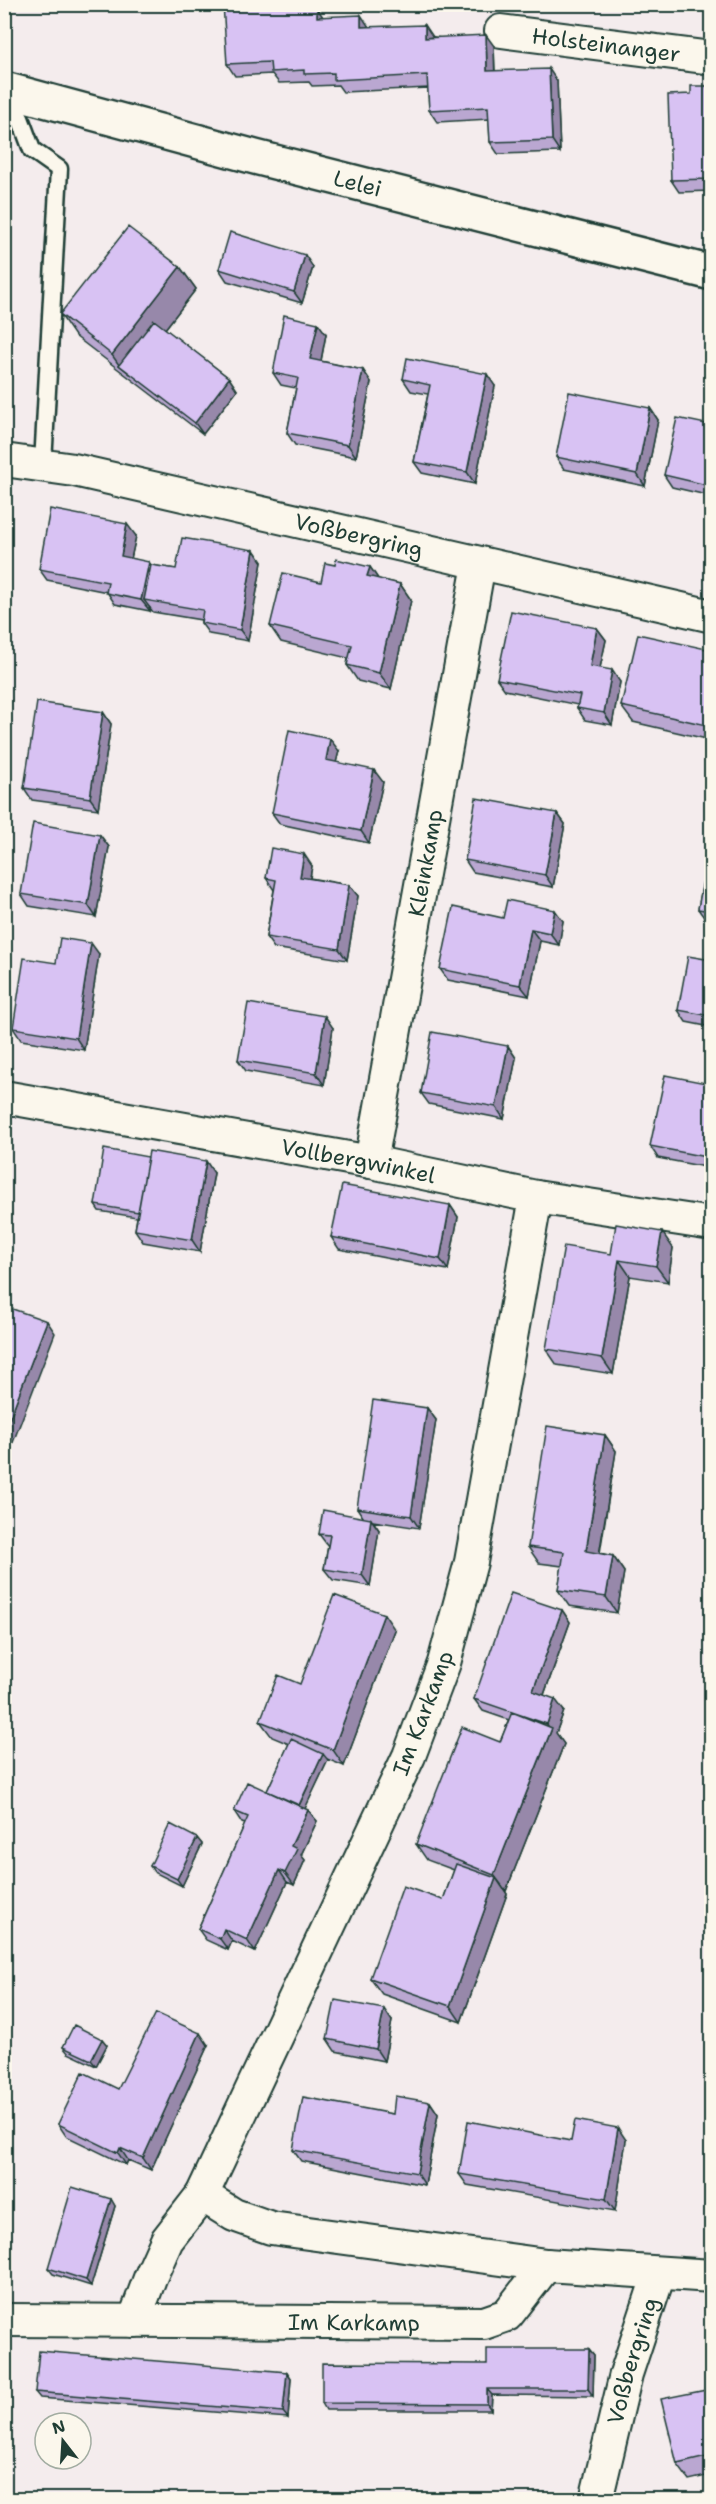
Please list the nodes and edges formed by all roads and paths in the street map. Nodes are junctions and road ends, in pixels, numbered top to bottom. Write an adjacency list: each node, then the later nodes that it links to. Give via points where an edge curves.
1 (501, 31): 2 (street, Holsteinanger)
2 (711, 58)
3 (7, 89): 4 (street, Lelei, via 255,157); 6 (lane, via 32,150 59,170)
4 (711, 273)
5 (4, 460): 6 (street, Voßbergring)
6 (43, 464): 7 (street, Voßbergring)
7 (479, 564): 8 (street, Voßbergring); 10 (street, Kleinkamp)
8 (711, 616)
9 (4, 1097): 10 (street, Vollbergwinkel)
10 (371, 1162): 11 (street, Vollbergwinkel)
11 (537, 1197): 12 (street, Vollbergwinkel); 13 (street, Im Karkamp, via 471,1562 444,1663 409,1756)
12 (711, 1224)
13 (202, 2195): 14 (street, via 234,2215 271,2228); 18 (street, Im Karkamp, via 167,2240)
14 (546, 2265): 15 (street); 18 (street, Im Karkamp, via 507,2315 484,2323)
15 (659, 2274): 16 (street, Voßbergring); 19 (street, Voßbergring, via 626,2374)
16 (711, 2276)
17 (4, 2320): 18 (street, Im Karkamp)
18 (134, 2321)
19 (596, 2499)

